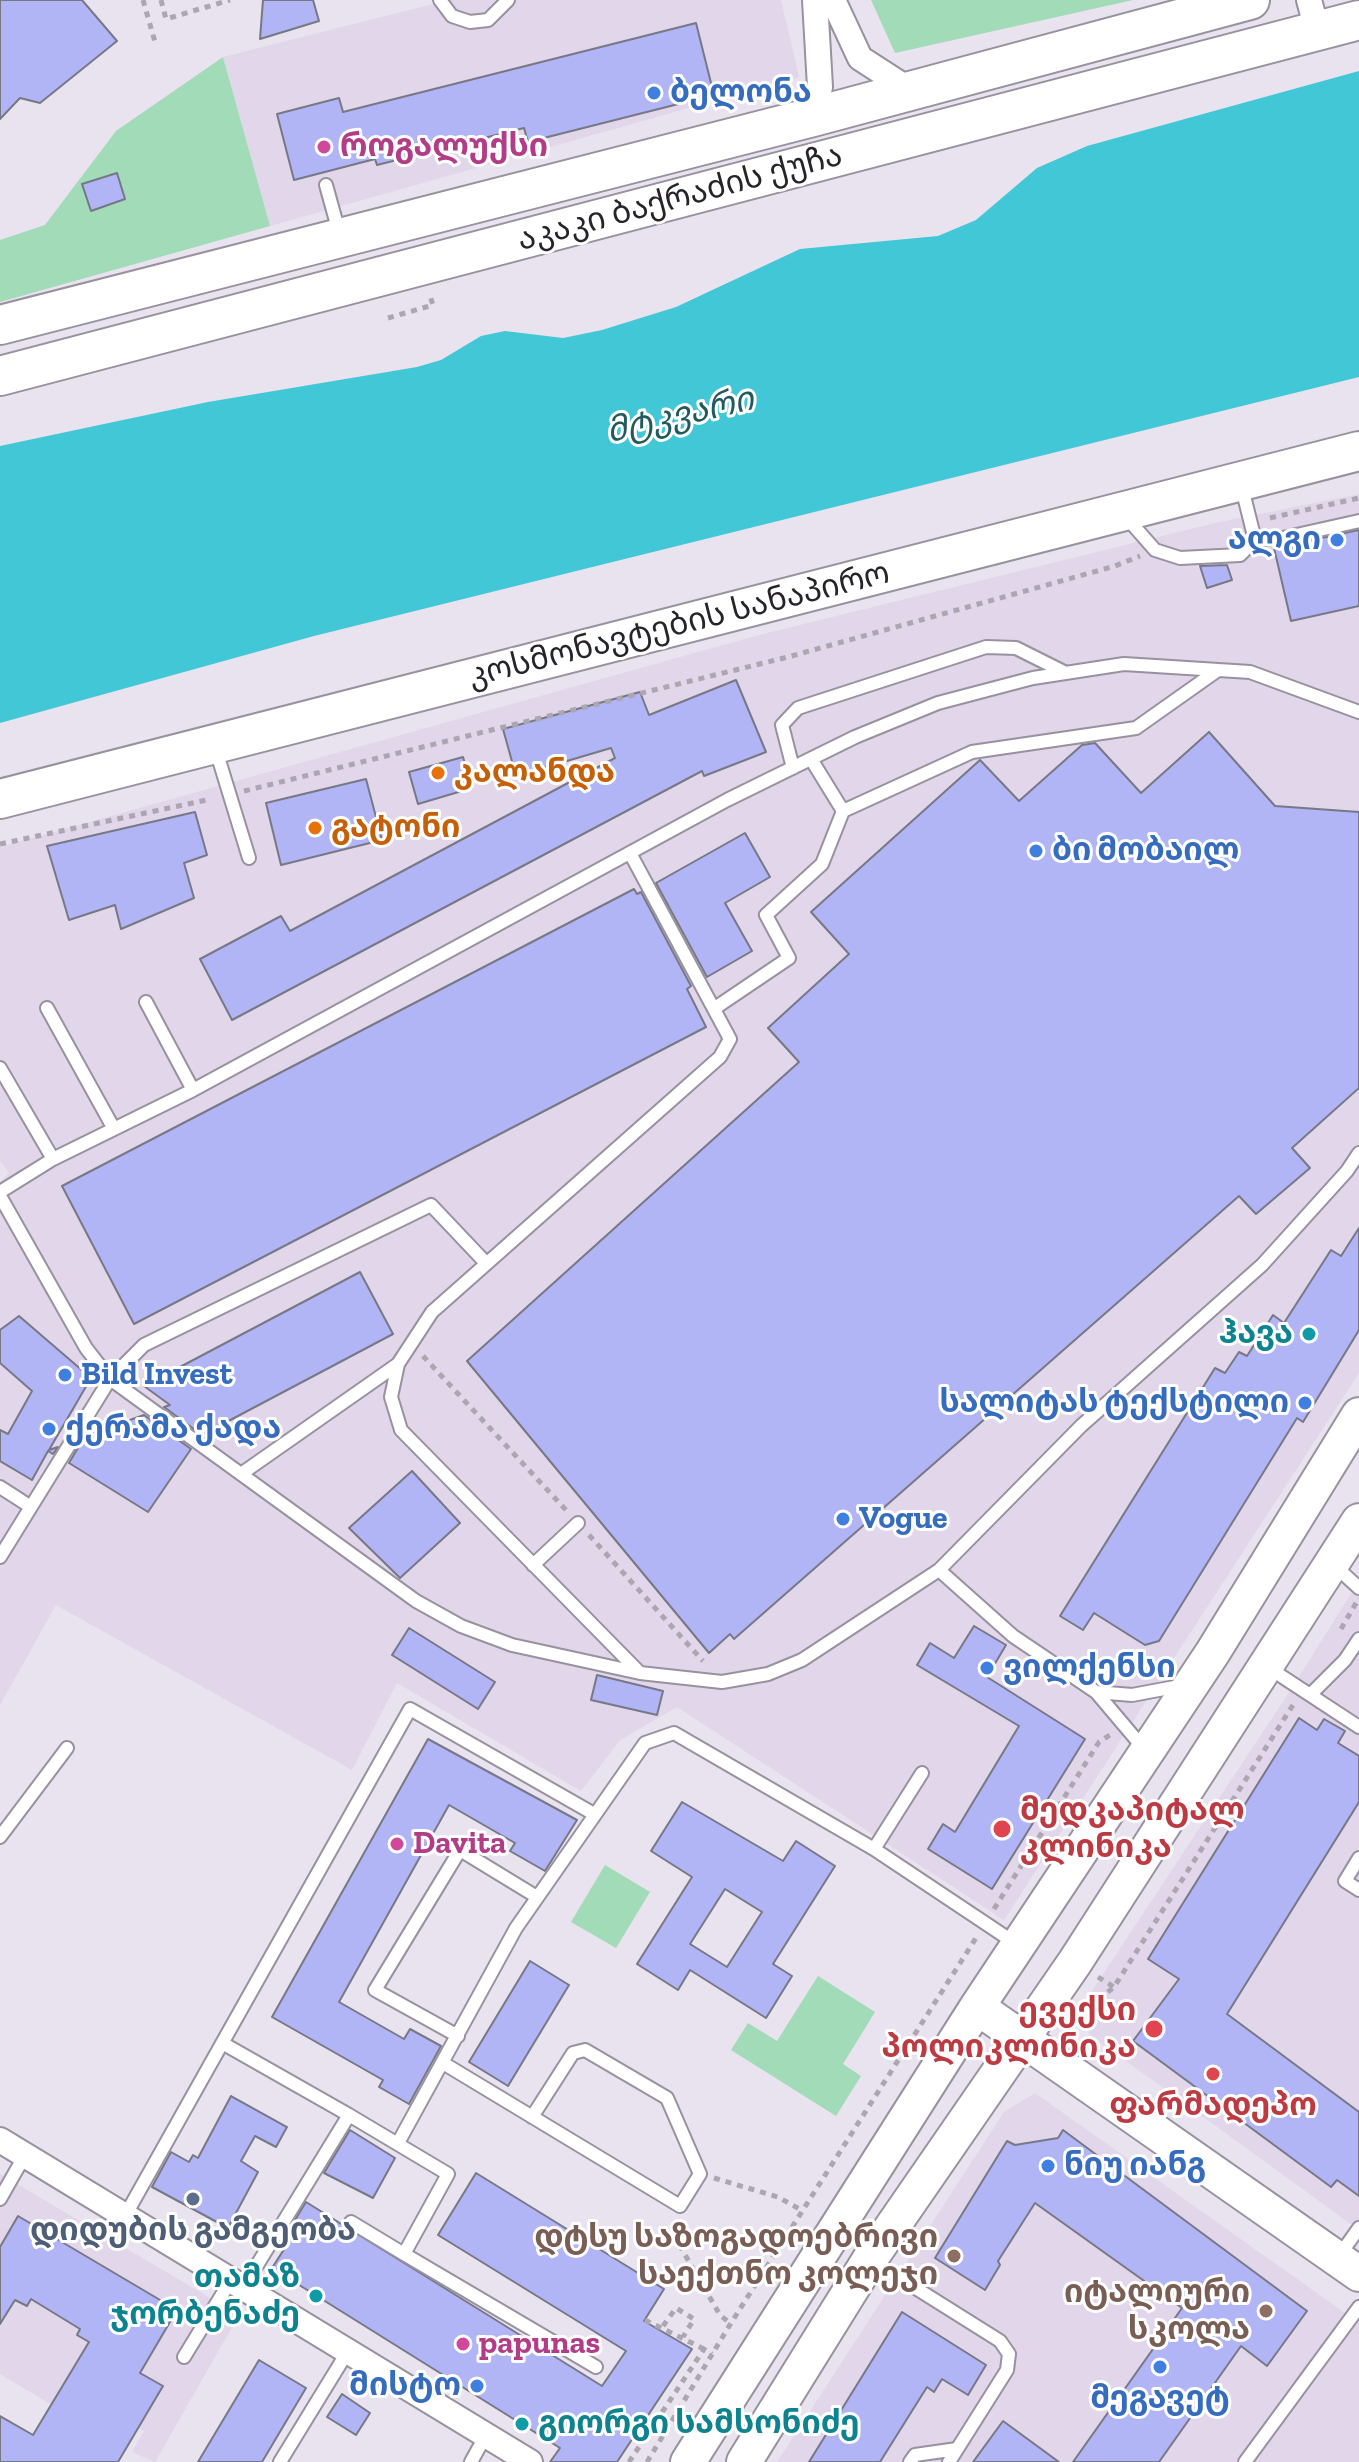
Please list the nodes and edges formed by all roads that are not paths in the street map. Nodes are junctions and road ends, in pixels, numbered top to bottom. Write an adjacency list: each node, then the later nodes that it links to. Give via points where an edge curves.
1 (440, 0): 2 (lane, via 452,16 470,22 488,20)
2 (508, 0)
3 (815, 0): 9 (street, via 820,87)
4 (833, 0): 8 (street, via 860,58)
5 (1250, 0): 8 (main road, აკაკი ბაქრაძის ქუჩა)
6 (1313, 15): 7 (main road, აკაკი ბაქრაძის ქუჩა); 13 (main road, აკაკი ბაქრაძის ქუჩა)
7 (1359, 20)
8 (911, 91): 9 (main road, აკაკი ბაქრაძის ქუჩა)
9 (813, 117): 11 (main road, აკაკი ბაქრაძის ქუჩა)
10 (326, 185): 11 (lane)
11 (340, 236): 12 (main road, აკაკი ბაქრაძის ქუჩა)
12 (0, 325)
13 (0, 376)
14 (1359, 451): 15 (main road, კოსმონავტების სანაპირო)
15 (1241, 481): 16 (main road, კოსმონავტების სანაპირო); 18 (lane)
16 (1121, 512): 18 (lane, via 1155,550 1180,558 1240,555); 22 (main road, კოსმონავტების სანაპირო)
17 (1359, 521): 18 (lane)
18 (1255, 540)
19 (1218, 670): 20 (lane, via 1124,664); 21 (lane, via 1250,672); 26 (lane, via 1136,728 972,752)
20 (1066, 673): 23 (lane, via 938,703); 24 (lane, via 1016,648 986,647 798,708 782,725)
21 (1359, 712)
22 (214, 744): 25 (main road, კოსმონავტების სანაპირო); 28 (lane)
23 (811, 759): 24 (lane); 26 (lane)
24 (793, 768): 27 (lane)
25 (0, 799)
26 (843, 811): 31 (lane, via 822,864 766,915 789,958)
27 (630, 853): 31 (lane); 33 (lane)
28 (249, 858)
29 (146, 1002): 33 (lane)
30 (47, 1008): 34 (lane)
31 (715, 1008): 38 (lane, via 730,1039 720,1057)
32 (0, 1068): 36 (lane)
33 (193, 1090): 34 (lane)
34 (114, 1129): 36 (lane)
35 (1359, 1153): 50 (lane, via 1262,1265 1081,1426)
36 (53, 1159): 37 (lane)
37 (0, 1194): 40 (lane, via 86,1348)
38 (485, 1262): 39 (lane, via 432,1312); 40 (lane, via 431,1205 144,1345)
39 (398, 1364): 42 (lane); 49 (lane, via 391,1397 401,1430)
40 (110, 1379): 42 (lane); 44 (lane)
41 (1357, 1422): 55 (main road)
42 (241, 1474): 54 (lane, via 416,1601 461,1626 512,1645)
43 (0, 1487): 44 (lane)
44 (31, 1507): 47 (lane)
45 (1359, 1521): 48 (main road)
46 (578, 1523): 49 (lane)
47 (0, 1557)
48 (1332, 1564): 51 (lane); 53 (main road)
49 (533, 1565): 54 (lane)
50 (939, 1570): 54 (lane, via 802,1660 768,1674 722,1682); 56 (lane, via 1013,1636)
51 (1359, 1588)
52 (1359, 1639): 57 (lane, via 1345,1660)
53 (1266, 1667): 57 (lane); 71 (main road)
54 (640, 1673)
55 (1194, 1681): 56 (lane, via 1162,1692); 60 (main road)
56 (1096, 1692): 60 (lane)
57 (1307, 1692): 58 (lane)
58 (1359, 1727)
59 (67, 1748): 63 (lane)
60 (1147, 1753): 68 (main road)
61 (922, 1773): 64 (lane)
62 (594, 1814): 64 (lane, via 645,1743 674,1733); 67 (lane); 72 (lane, via 410,1709)
63 (0, 1837)
64 (874, 1849): 68 (lane)
65 (1359, 1858): 66 (lane, via 1345,1881)
66 (1359, 1890)
67 (537, 1897): 70 (lane, via 504,1946); 70 (lane, via 460,1850 375,1990)
68 (1017, 1945): 69 (main road)
69 (977, 2007): 71 (main road); 96 (main road)
70 (458, 2036): 73 (lane)
71 (1023, 2038): 84 (main road); 85 (main road)
72 (224, 2044): 74 (lane); 80 (lane)
73 (443, 2063): 75 (lane); 77 (lane)
74 (349, 2115): 77 (lane); 86 (lane)
75 (532, 2117): 75 (lane, via 680,2206 700,2174 667,2098 585,2050 573,2053)
76 (0, 2140): 78 (street)
77 (398, 2143): 83 (lane, via 448,2174)
78 (25, 2155): 79 (lane); 80 (street)
79 (0, 2199)
80 (125, 2216): 86 (street)
81 (351, 2222): 83 (lane)
82 (1359, 2228): 85 (lane)
83 (404, 2254): 90 (lane)
84 (870, 2259): 92 (lane, via 1000,2341 1009,2354 1007,2370); 97 (main road)
85 (1348, 2267)
86 (237, 2284): 88 (street); 89 (lane)
87 (1359, 2307): 100 (lane)
88 (348, 2351): 91 (street); 93 (lane)
89 (184, 2357)
90 (596, 2367)
91 (486, 2435): 94 (lane); 95 (street)
92 (957, 2449): 98 (lane, via 915,2455); 99 (lane)
93 (280, 2462)
94 (471, 2462)
95 (530, 2462)
96 (688, 2462)
97 (744, 2462)
98 (910, 2462)
99 (949, 2462)
100 (1245, 2462)

